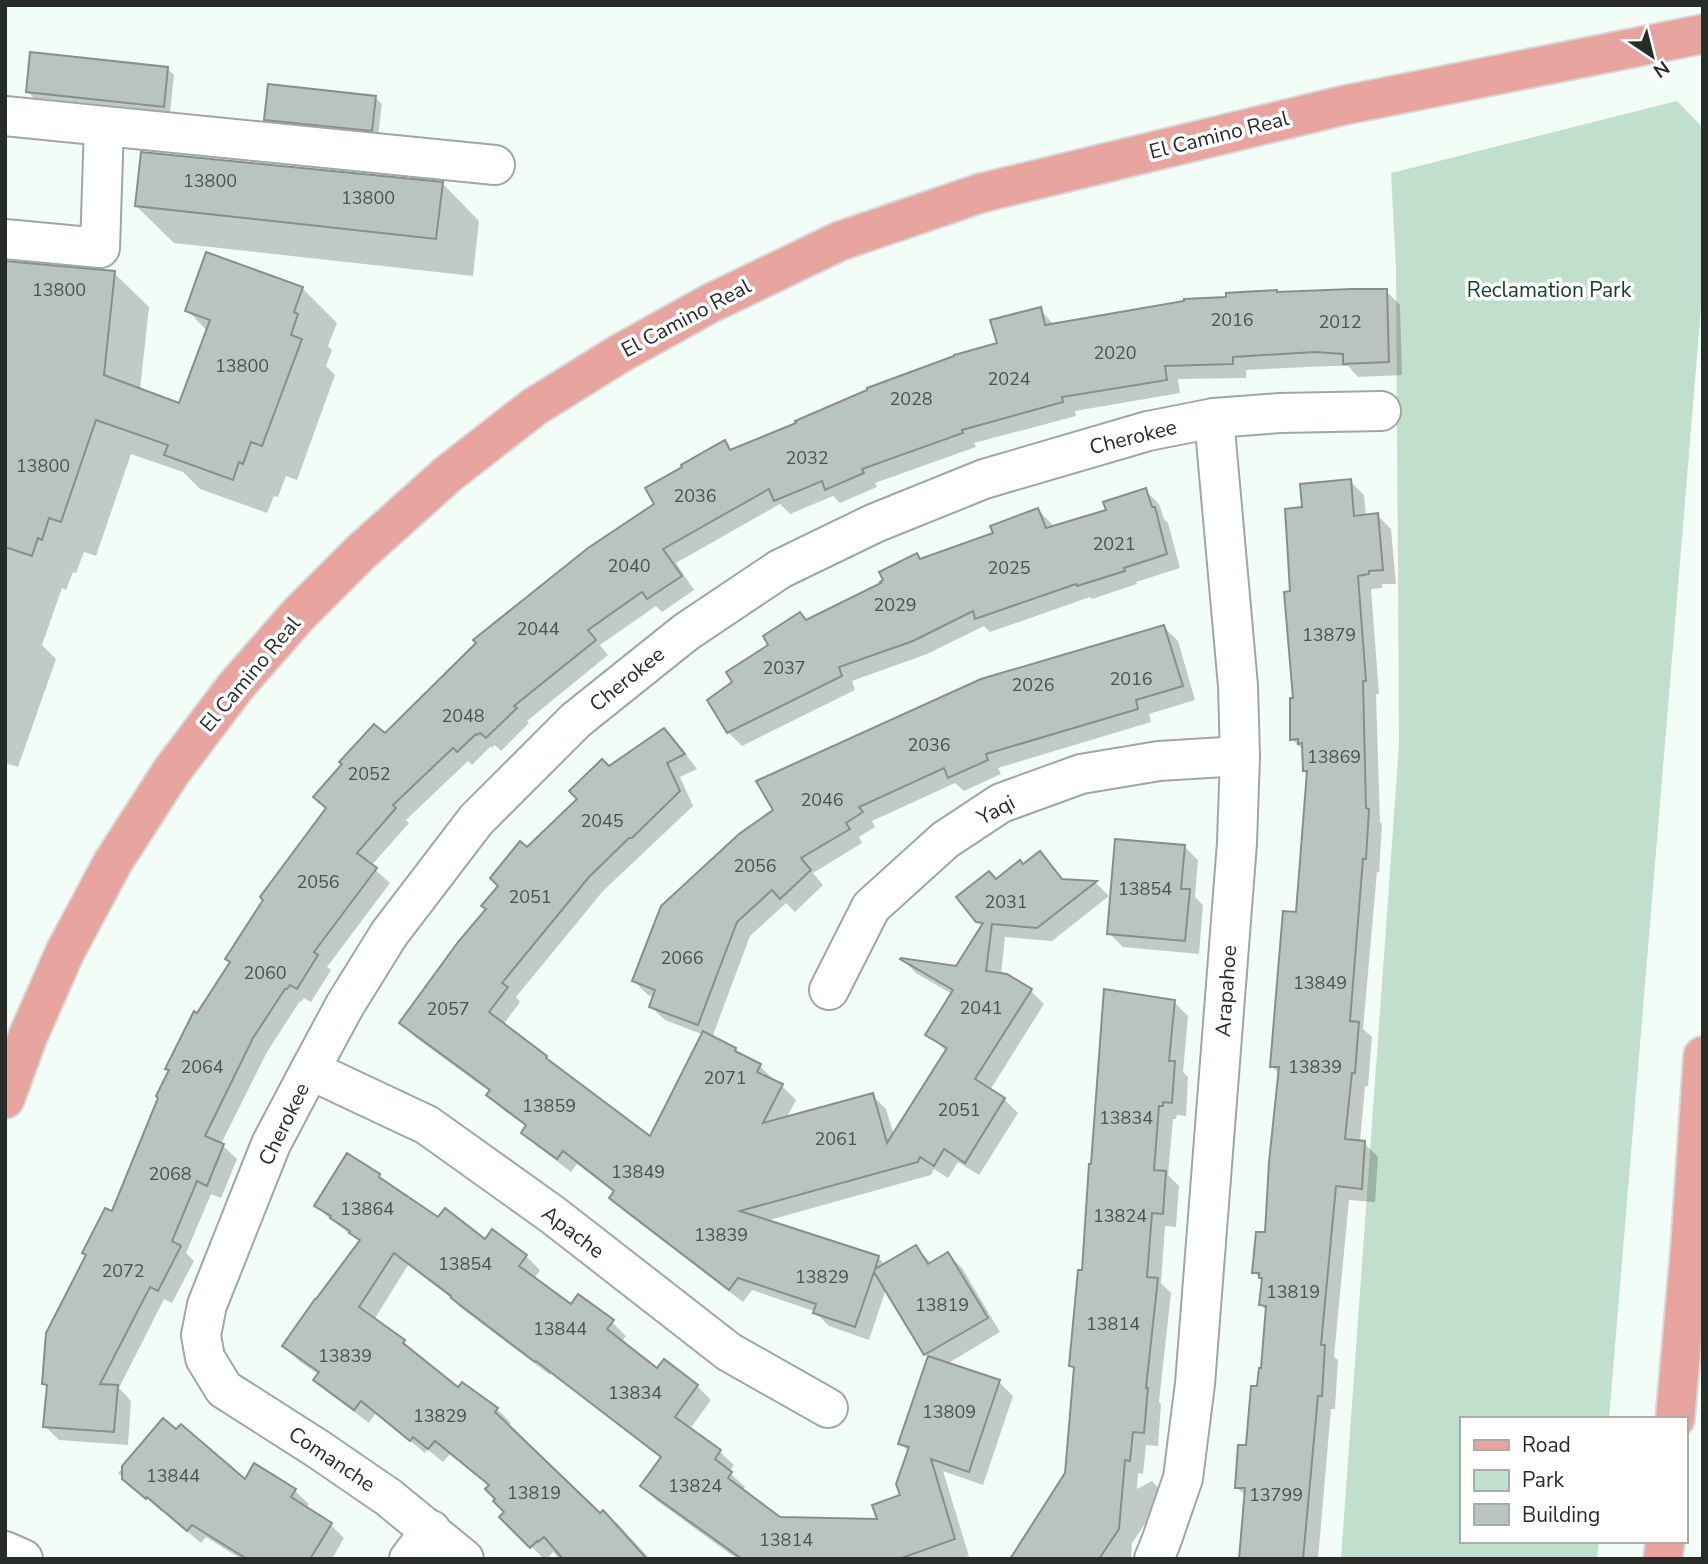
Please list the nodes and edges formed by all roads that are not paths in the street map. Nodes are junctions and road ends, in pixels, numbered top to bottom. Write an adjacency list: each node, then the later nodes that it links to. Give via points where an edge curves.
1 (1703, 34): 12 (main road, El Camino Real, via 1345,104 981,193 840,241 709,304 608,360 534,407 447,474 298,615 236,686 171,772 113,862 65,952)
2 (5, 116): 3 (street)
3 (104, 126): 4 (street); 5 (street, via 100,248)
4 (495, 165)
5 (5, 239)
6 (1381, 411): 7 (street, Cherokee)
7 (1214, 418): 8 (street, Arapahoe); 11 (street, Cherokee, via 1148,431 984,479 780,569 685,632 576,719 476,820 389,934)
8 (1240, 756): 9 (street, Yaqi, via 1158,761 1081,774 1001,803 945,840 871,907); 21 (street, Arapahoe, via 1195,1384 1183,1478)
9 (829, 990)
10 (1703, 1056): 13 (main road)
11 (310, 1070): 14 (street, Cherokee, via 271,1144 207,1306 201,1335); 15 (street, Apache, via 427,1125 729,1352)
12 (5, 1099)
13 (1696, 1250): 16 (main road)
14 (205, 1358): 17 (street, Comanche, via 224,1389 388,1497)
15 (828, 1408)
16 (1675, 1417)
17 (420, 1544): 20 (street, Comanche)
18 (5, 1551): 19 (street)
19 (23, 1559)
20 (464, 1559)
21 (1153, 1559)

